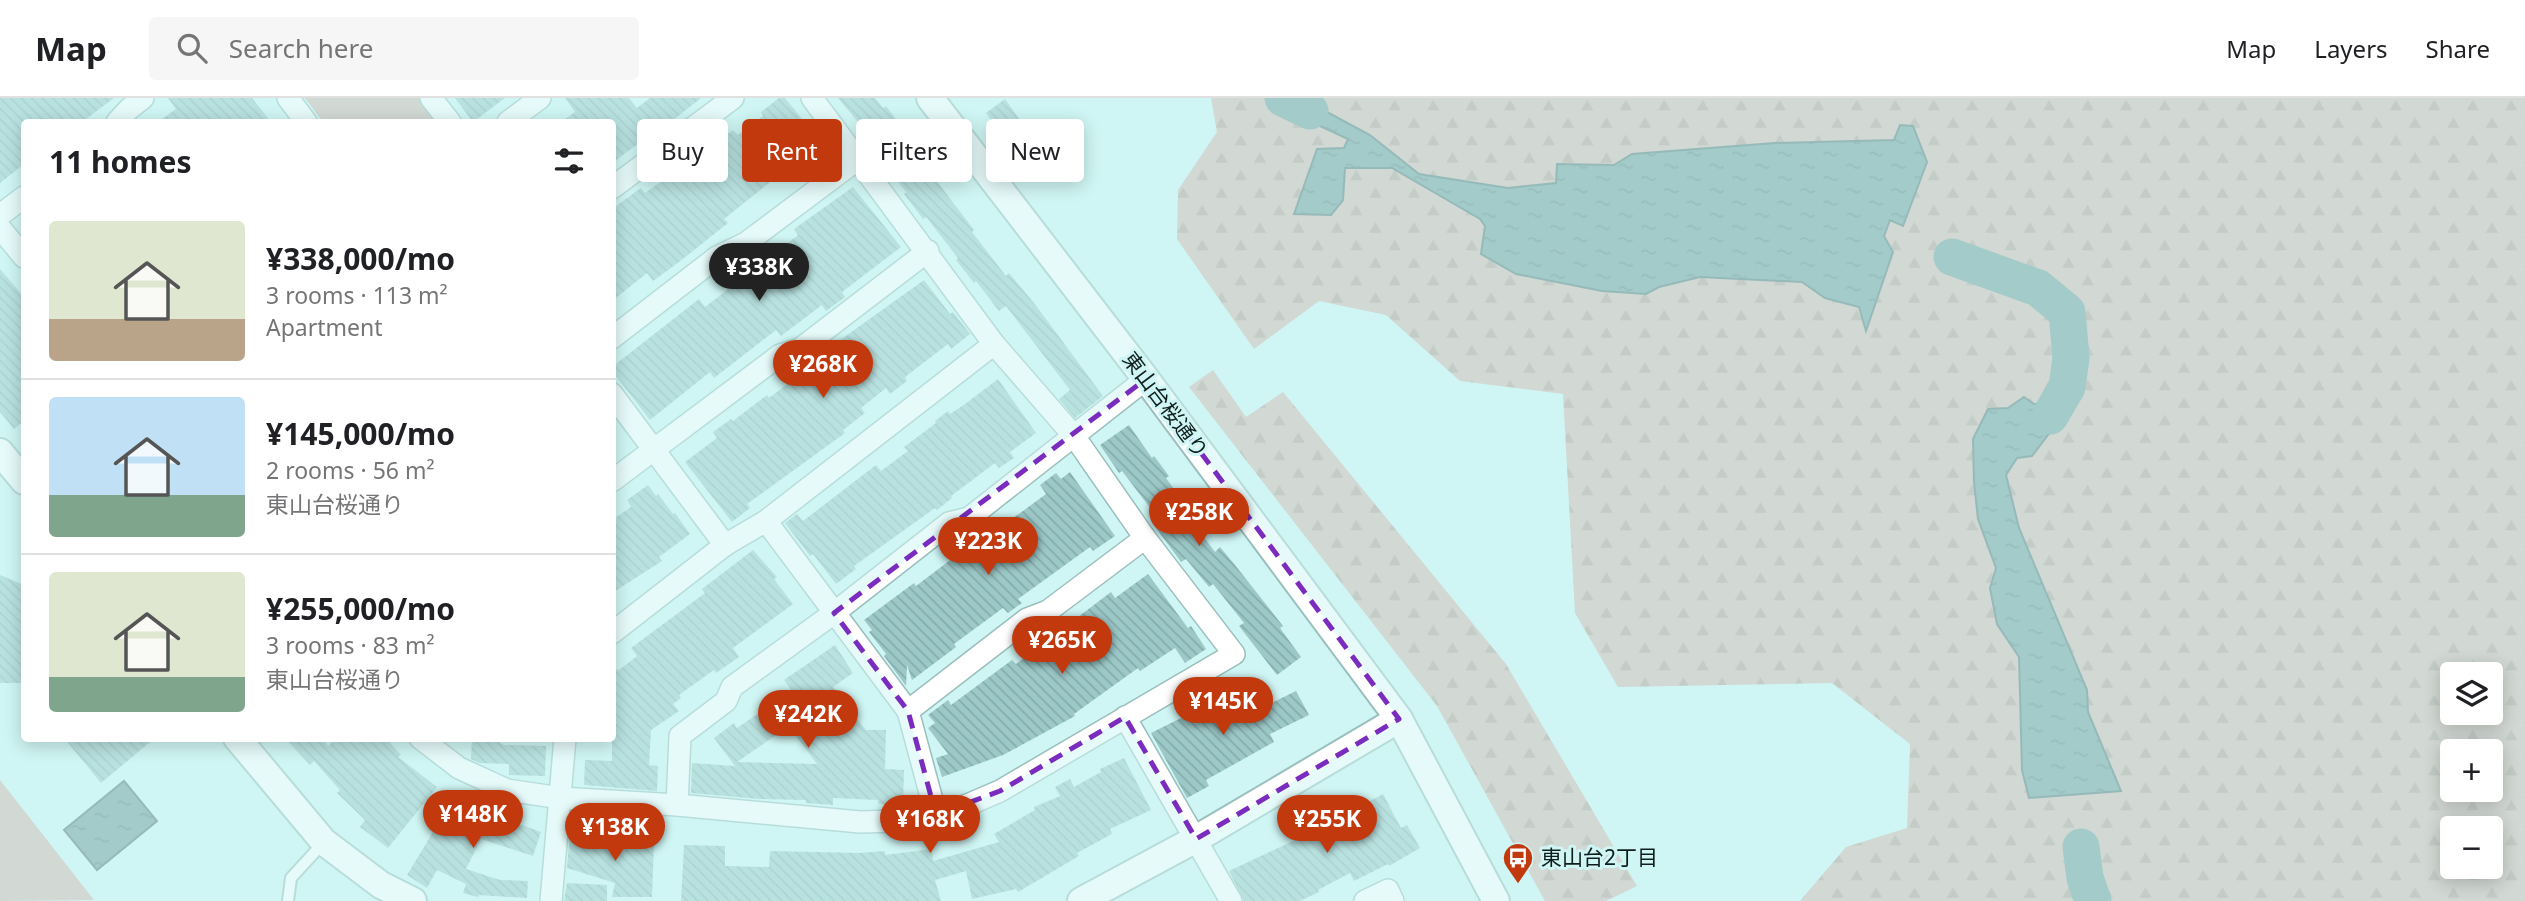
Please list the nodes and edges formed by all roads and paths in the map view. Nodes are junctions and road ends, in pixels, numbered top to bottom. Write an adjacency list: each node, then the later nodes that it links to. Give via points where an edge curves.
1 (144, 98): 8 (street)
2 (288, 98): 9 (street)
3 (431, 98): 10 (street)
4 (540, 98): 11 (street)
5 (733, 98): 15 (street)
6 (812, 98): 12 (street)
7 (930, 98): 23 (street, 東山台桜通り)
8 (120, 119)
9 (303, 119)
10 (448, 119)
11 (512, 119)
12 (856, 156)
13 (856, 160): 21 (street, via 746,243 717,257)
14 (876, 182): 19 (street)
15 (616, 185)
16 (21, 199): 17 (street)
17 (0, 215)
18 (0, 228): 20 (street)
19 (928, 251): 22 (street); 26 (street, via 800,349 780,355)
20 (21, 253)
21 (616, 335)
22 (994, 344): 25 (street); 30 (street)
23 (1146, 379): 25 (street); 37 (street, 東山台桜通り)
24 (616, 399): 26 (street)
25 (1073, 436): 31 (street); 33 (street, via 969,517 949,523)
26 (655, 449): 29 (street); 32 (street)
27 (0, 452): 28 (street)
28 (21, 477)
29 (616, 478)
30 (766, 521): 32 (street); 33 (street)
31 (1145, 538): 35 (street, via 1048,611 1027,619); 36 (street, via 1234,654)
32 (725, 545): 34 (street)
33 (834, 613): 35 (street); 42 (street, via 732,687 726,701 680,736)
34 (616, 630)
35 (908, 711): 43 (street)
36 (1125, 717): 43 (street, via 1000,791); 44 (street)
37 (1399, 719): 44 (street); 53 (street, 東山台桜通り)
38 (240, 742): 45 (street)
39 (425, 742): 41 (street, via 459,768 507,790)
40 (565, 742): 41 (street)
41 (561, 798): 42 (street); 48 (street)
42 (677, 805): 43 (street, via 860,822)
43 (936, 815)
44 (1196, 839): 49 (street); 50 (street)
45 (324, 842): 46 (lane, via 291,878); 47 (street, via 381,885)
46 (288, 901)
47 (413, 901)
48 (551, 901)
49 (1081, 901)
50 (1231, 901)
51 (1365, 901): 52 (street, via 1388,890)
52 (1393, 901)
53 (1496, 901)

